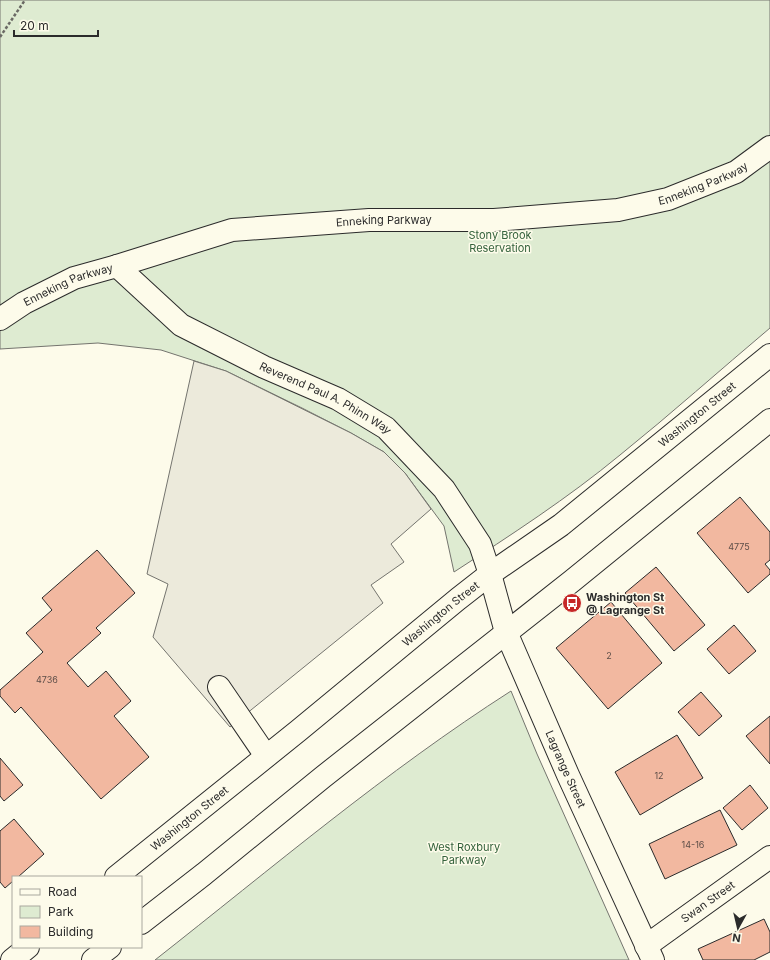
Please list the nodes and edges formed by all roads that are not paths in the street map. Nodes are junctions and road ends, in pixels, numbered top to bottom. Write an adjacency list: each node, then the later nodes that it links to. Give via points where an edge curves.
1 (770, 147): 2 (main road, Enneking Parkway, via 736,172 668,199 618,210 494,220 370,220 232,230)
2 (118, 266): 3 (main road, Enneking Parkway, via 74,278 24,303); 6 (main road, Reverend Paul A. Phinn Way, via 181,325 264,367 338,399 386,428 444,489 480,544)
3 (0, 319)
4 (770, 355): 6 (main road, Washington Street, via 561,525)
5 (770, 420): 7 (main road)
6 (490, 574): 7 (main road, Lagrange Street); 9 (main road, Washington Street)
7 (506, 632): 12 (main road); 15 (main road, Lagrange Street)
8 (219, 687): 9 (main road)
9 (266, 756): 11 (main road, Washington Street)
10 (770, 857): 15 (main road, Swan Street)
11 (117, 876)
12 (142, 922)
13 (27, 948): 16 (main road)
14 (109, 948): 17 (main road)
15 (650, 953)
16 (12, 960)
17 (93, 960)

